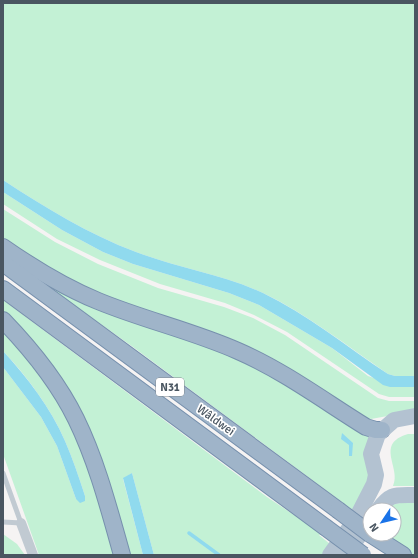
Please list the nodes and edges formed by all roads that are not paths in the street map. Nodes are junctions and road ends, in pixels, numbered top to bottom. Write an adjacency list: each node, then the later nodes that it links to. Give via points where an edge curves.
1 (3, 247): 7 (highway, via 53,279 98,301 213,341 262,362 301,384 366,427)
2 (3, 263): 15 (highway, Wâldwei / N31, bridge)
3 (3, 289): 22 (highway, Wâldwei / N31, bridge)
4 (3, 320): 19 (highway, via 48,373 76,418 105,495)
5 (415, 416): 7 (main road, via 399,418)
6 (415, 425): 9 (main road, via 399,428 383,443 381,461 386,476)
7 (382, 430): 9 (main road, via 375,439 371,454)
8 (3, 473): 14 (lane)
9 (381, 495): 10 (main road)
10 (415, 496)
11 (362, 521): 20 (main road)
12 (3, 522): 14 (lane)
13 (362, 522): 21 (main road)
14 (21, 523): 18 (street)
15 (362, 528)
16 (380, 542): 23 (highway, N31)
17 (382, 542): 24 (highway)
18 (33, 555)
19 (122, 555)
20 (330, 555)
21 (345, 555)
22 (363, 555)
23 (395, 555)
24 (403, 555)

